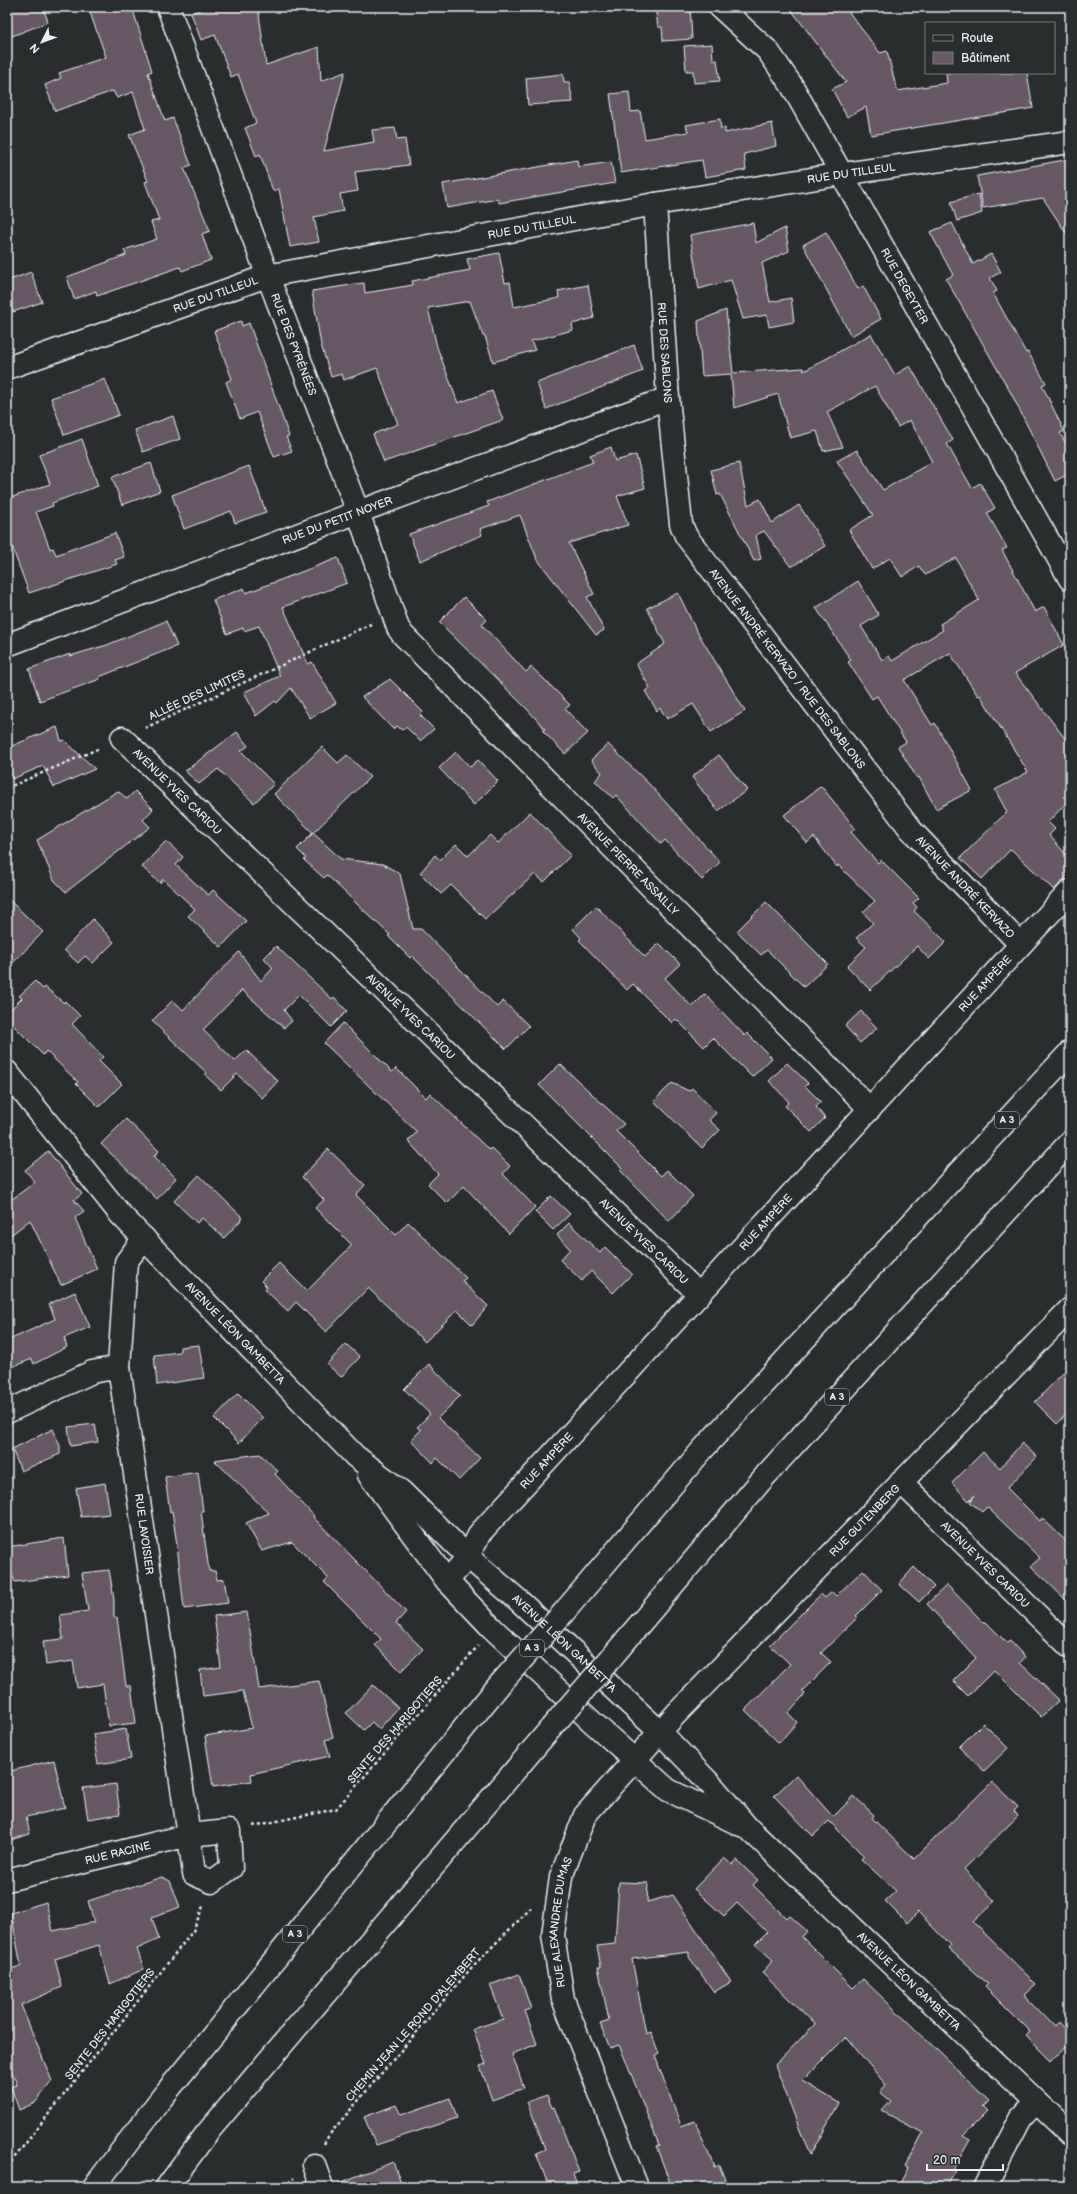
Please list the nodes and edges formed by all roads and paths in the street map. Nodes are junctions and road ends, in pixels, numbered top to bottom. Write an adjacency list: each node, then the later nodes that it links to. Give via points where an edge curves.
1 (168, 7): 6 (main road, RUE DES PYRÉNÉES)
2 (720, 7): 4 (main road, RUE DEGEYTER, via 768,51 792,86)
3 (1070, 142): 4 (main road, RUE DU TILLEUL)
4 (842, 174): 5 (main road, RUE DU TILLEUL); 11 (main road, RUE DEGEYTER)
5 (655, 204): 6 (main road, RUE DU TILLEUL); 8 (main road, RUE DES SABLONS)
6 (267, 276): 7 (main road, RUE DU TILLEUL); 10 (main road, RUE DES PYRÉNÉES)
7 (7, 368)
8 (668, 398): 9 (main road, RUE DES SABLONS); 10 (main road, RUE DU PETIT NOYER)
9 (679, 500): 16 (main road, AVENUE ANDRÉ KERVAZO / RUE DES SABLONS, via 681,524 686,536)
10 (358, 512): 12 (main road, RUE DES PYRÉNÉES); 13 (main road, RUE DU PETIT NOYER)
11 (1070, 579)
12 (393, 614): 14 (path, ALLÉE DES LIMITES); 21 (main road, AVENUE PIERRE ASSAILLY, via 403,635)
13 (7, 645)
14 (122, 738): 15 (path, ALLÉE DES LIMITES); 24 (main road, AVENUE YVES CARIOU)
15 (7, 788)
16 (911, 830): 18 (main road, AVENUE ANDRÉ KERVAZO)
17 (1070, 891): 18 (main road, RUE AMPÈRE)
18 (1020, 944): 21 (main road, RUE AMPÈRE)
19 (1070, 1052): 46 (main road, A 3, bridge, via 704,1449 500,1684 160,2100)
20 (7, 1072): 23 (main road, AVENUE LÉON GAMBETTA, via 115,1209)
21 (870, 1109): 24 (main road, RUE AMPÈRE)
22 (1070, 1142): 47 (main road, A 3, bridge, via 766,1475 207,2133)
23 (144, 1238): 26 (main road, RUE LAVOISIER, via 126,1262); 28 (main road, AVENUE LÉON GAMBETTA)
24 (698, 1294): 30 (main road, RUE AMPÈRE, via 480,1533)
25 (1070, 1310): 29 (main road, RUE GUTENBERG)
26 (120, 1367): 27 (main road, via 92,1372); 38 (main road, RUE LAVOISIER)
27 (7, 1412)
28 (355, 1456): 30 (main road, AVENUE LÉON GAMBETTA, via 402,1492); 31 (main road, AVENUE LÉON GAMBETTA)
29 (901, 1482): 32 (main road, AVENUE YVES CARIOU); 34 (main road, RUE GUTENBERG)
30 (468, 1557): 31 (main road); 34 (main road, AVENUE LÉON GAMBETTA)
31 (447, 1582): 35 (main road, AVENUE LÉON GAMBETTA, via 492,1628)
32 (1070, 1647)
33 (465, 1662): 37 (path, SENTE DES HARIGOTIERS, via 336,1809)
34 (660, 1732): 35 (main road); 36 (main road, AVENUE LÉON GAMBETTA, via 702,1774)
35 (634, 1761): 36 (main road, AVENUE LÉON GAMBETTA, via 668,1790); 50 (main road, RUE ALEXANDRE DUMAS, via 585,1815 561,1877 553,1935 563,1999)
36 (748, 1828): 42 (main road, AVENUE LÉON GAMBETTA)
37 (229, 1831): 38 (main road, RUE RACINE); 40 (main road, via 231,1868)
38 (189, 1835): 39 (main road, RUE RACINE); 40 (main road, RUE LAVOISIER, via 194,1874)
39 (7, 1880)
40 (212, 1882): 45 (path, SENTE DES HARIGOTIERS, via 193,1931)
41 (534, 1905): 44 (path, CHEMIN JEAN LE ROND D'ALEMBERT, via 472,1966 329,2135)
42 (1036, 2102): 43 (main road, AVENUE LÉON GAMBETTA); 51 (main road, via 1021,2118)
43 (1070, 2134)
44 (314, 2165): 48 (path, CHEMIN JEAN LE ROND D'ALEMBERT); 49 (main road)
45 (7, 2167)
46 (94, 2187)
47 (167, 2187)
48 (284, 2187)
49 (322, 2187)
50 (636, 2187)
51 (985, 2187)

